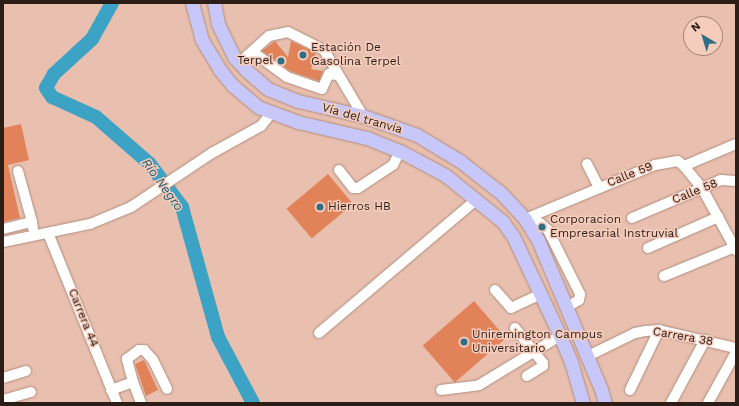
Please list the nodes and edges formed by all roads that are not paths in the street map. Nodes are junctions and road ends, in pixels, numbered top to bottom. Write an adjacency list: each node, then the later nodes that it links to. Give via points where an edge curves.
1 (192, 3): 9 (main road, Vía del tranvía, via 202,40 220,70 245,97)
2 (214, 3): 4 (main road, Vía del tranvía, via 225,40)
3 (253, 52): 4 (street); 5 (street, via 269,36 288,32 324,50); 6 (street)
4 (239, 64): 7 (main road, Vía del tranvía)
5 (337, 75): 6 (street, via 329,74 322,89); 10 (street)
6 (287, 77): 7 (street)
7 (274, 92): 8 (main road, Vía del tranvía); 9 (main road)
8 (298, 101): 9 (main road, via 282,105); 10 (main road, Vía del tranvía)
9 (271, 113): 12 (main road, Vía del tranvía, via 367,138); 26 (street, via 261,126 183,171 140,201 108,218)
10 (363, 116): 24 (main road, Vía del tranvía, via 417,135 450,154 501,193)
11 (736, 144): 14 (street)
12 (400, 151): 15 (street, via 393,165 358,188 354,188); 20 (main road, Vía del tranvía, via 445,175)
13 (587, 164): 18 (street)
14 (684, 166): 18 (street, Calle 59, via 678,161 668,162); 19 (street)
15 (339, 170)
16 (18, 171): 23 (street)
17 (736, 181): 19 (street, Calle 58, via 722,180)
18 (599, 188): 24 (street, Calle 59)
19 (702, 188): 21 (street); 22 (street, Calle 58)
20 (477, 199): 33 (main road, Vía del tranvía, via 502,221 513,236); 37 (street)
21 (718, 217): 29 (street); 30 (street)
22 (632, 218)
23 (32, 222): 25 (street); 27 (street)
24 (528, 223): 34 (main road, Vía del tranvía); 34 (street, via 540,223 548,230 580,294 579,300)
25 (3, 228)
26 (48, 233): 27 (street); 49 (street, Carrera 44)
27 (35, 236): 28 (street)
28 (3, 242)
29 (648, 248)
30 (735, 249): 31 (street)
31 (664, 276)
32 (495, 290): 33 (street, via 511,308)
33 (540, 294): 38 (main road, Vía del tranvía)
34 (566, 307): 43 (main road, Vía del tranvía)
35 (515, 328): 41 (street)
36 (659, 330): 39 (street, Carrera 38); 43 (street, Carrera 38, via 635,333); 51 (street)
37 (319, 334)
38 (560, 336): 41 (street); 56 (main road, Vía del tranvía)
39 (705, 340): 40 (street, Carrera 38); 58 (street)
40 (736, 348)
41 (535, 352): 45 (street, via 543,366); 50 (street, via 479,385)
42 (736, 352): 59 (street)
43 (588, 356): 57 (main road, Vía del tranvía)
44 (26, 371): 46 (street)
45 (527, 376)
46 (3, 378)
47 (133, 382): 48 (street, via 126,359 139,350 144,350 149,354); 49 (street); 55 (street)
48 (167, 389)
49 (112, 390): 54 (street, Carrera 44)
50 (441, 390)
51 (630, 390)
52 (31, 392): 53 (street)
53 (3, 400)
54 (117, 403)
55 (141, 403)
56 (583, 403)
57 (605, 403)
58 (671, 403)
59 (708, 403)

